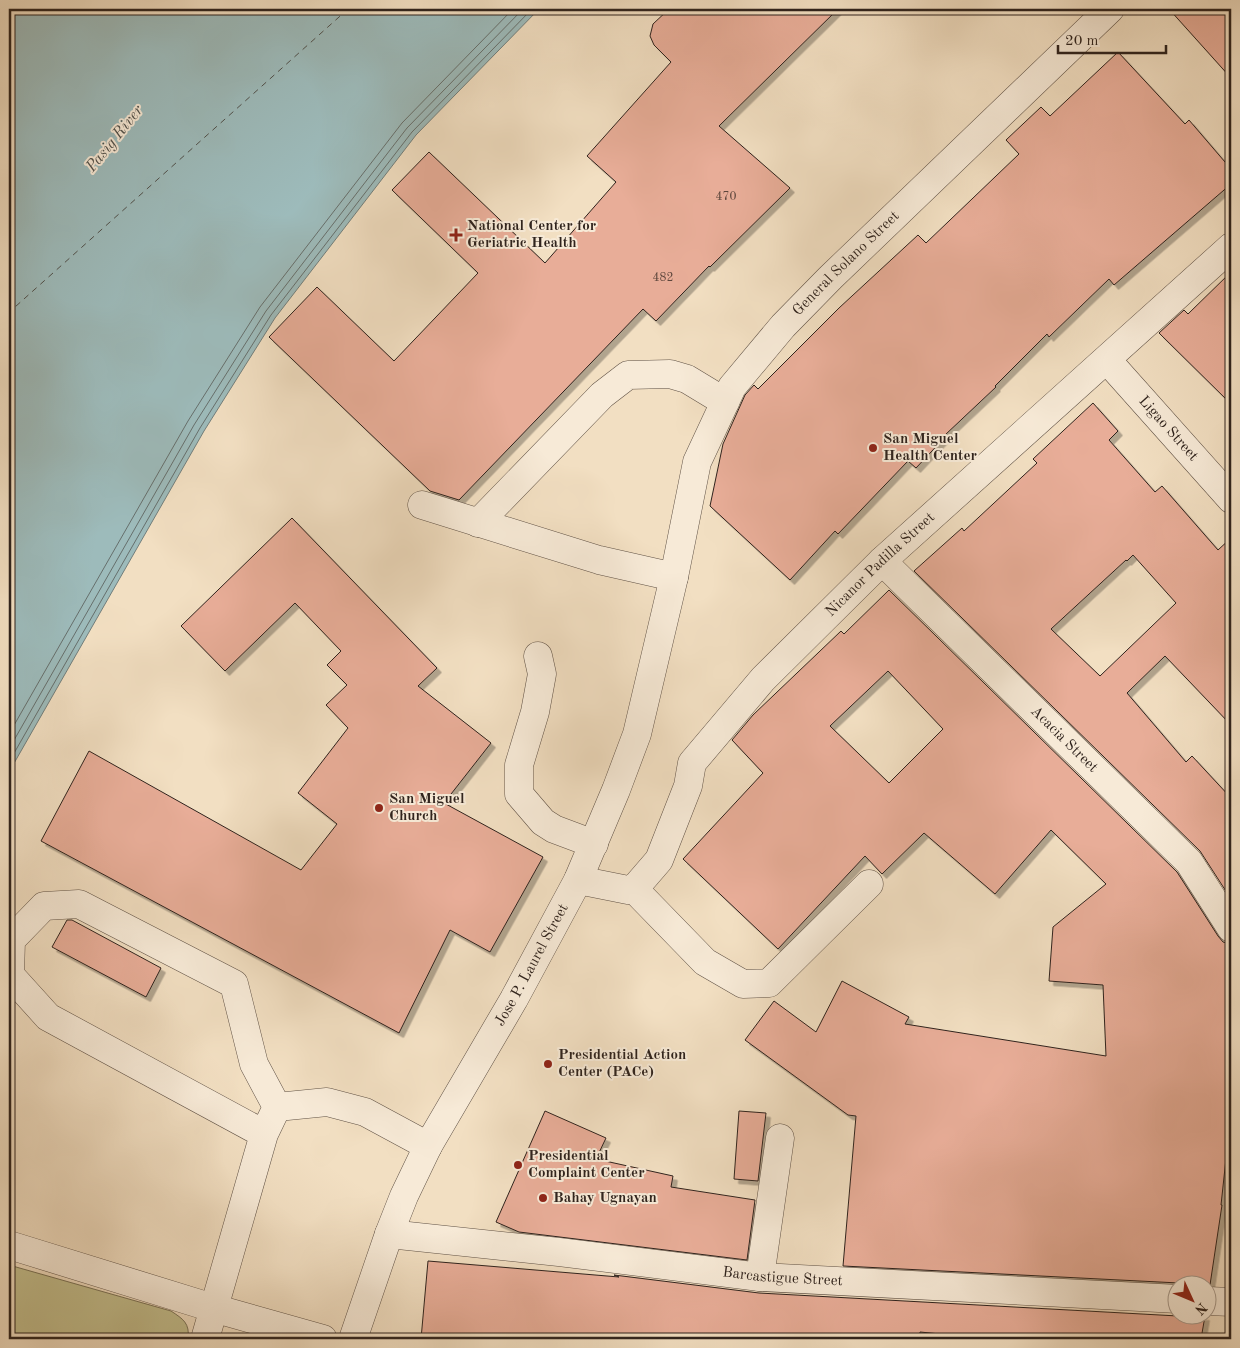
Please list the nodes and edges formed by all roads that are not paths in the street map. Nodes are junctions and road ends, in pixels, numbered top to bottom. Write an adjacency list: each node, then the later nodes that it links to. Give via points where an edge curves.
1 (1110, 9): 4 (street, General Solano Street, via 783,326 732,387)
2 (1231, 247): 3 (street, Nicanor Padilla Street)
3 (1107, 360): 5 (street, Ligao Street); 8 (street, Nicanor Padilla Street)
4 (726, 402): 7 (street, via 686,379 670,374 628,375 602,396); 9 (street, General Solano Street, via 697,462)
5 (1231, 499)
6 (422, 505): 7 (street)
7 (478, 523): 9 (street, via 600,560)
8 (882, 561): 14 (street, Nicanor Padilla Street, via 764,679 692,763 688,786 658,860); 15 (street, Acacia Street, via 1189,862)
9 (674, 577): 11 (street, Jose P. Laurel Street, via 637,734)
10 (538, 656): 11 (street, via 542,674 535,712 519,765 519,794 554,830)
11 (594, 844): 12 (street, Jose P. Laurel Street)
12 (578, 880): 14 (street, via 628,890); 19 (street, Jose P. Laurel Street, via 514,999)
13 (869, 884): 14 (street, via 769,983 743,984 705,962)
14 (634, 888)
15 (1231, 928)
16 (277, 1107): 17 (street); 17 (street, via 254,1064 234,984 79,904 44,906 11,940 10,975 48,1017); 19 (street, via 327,1102 365,1112)
17 (264, 1134): 26 (street)
18 (780, 1138): 22 (street)
19 (428, 1146): 20 (street, Jose P. Laurel Street)
20 (389, 1234): 22 (street, Barcastigue Street); 29 (street, Jose P. Laurel Street)
21 (9, 1245): 26 (street)
22 (760, 1277): 23 (street, Barcastigue Street)
23 (1168, 1298)
24 (1218, 1301): 25 (street)
25 (1231, 1302)
26 (213, 1308): 27 (street); 28 (street)
27 (206, 1339)
28 (324, 1339)
29 (352, 1339)

